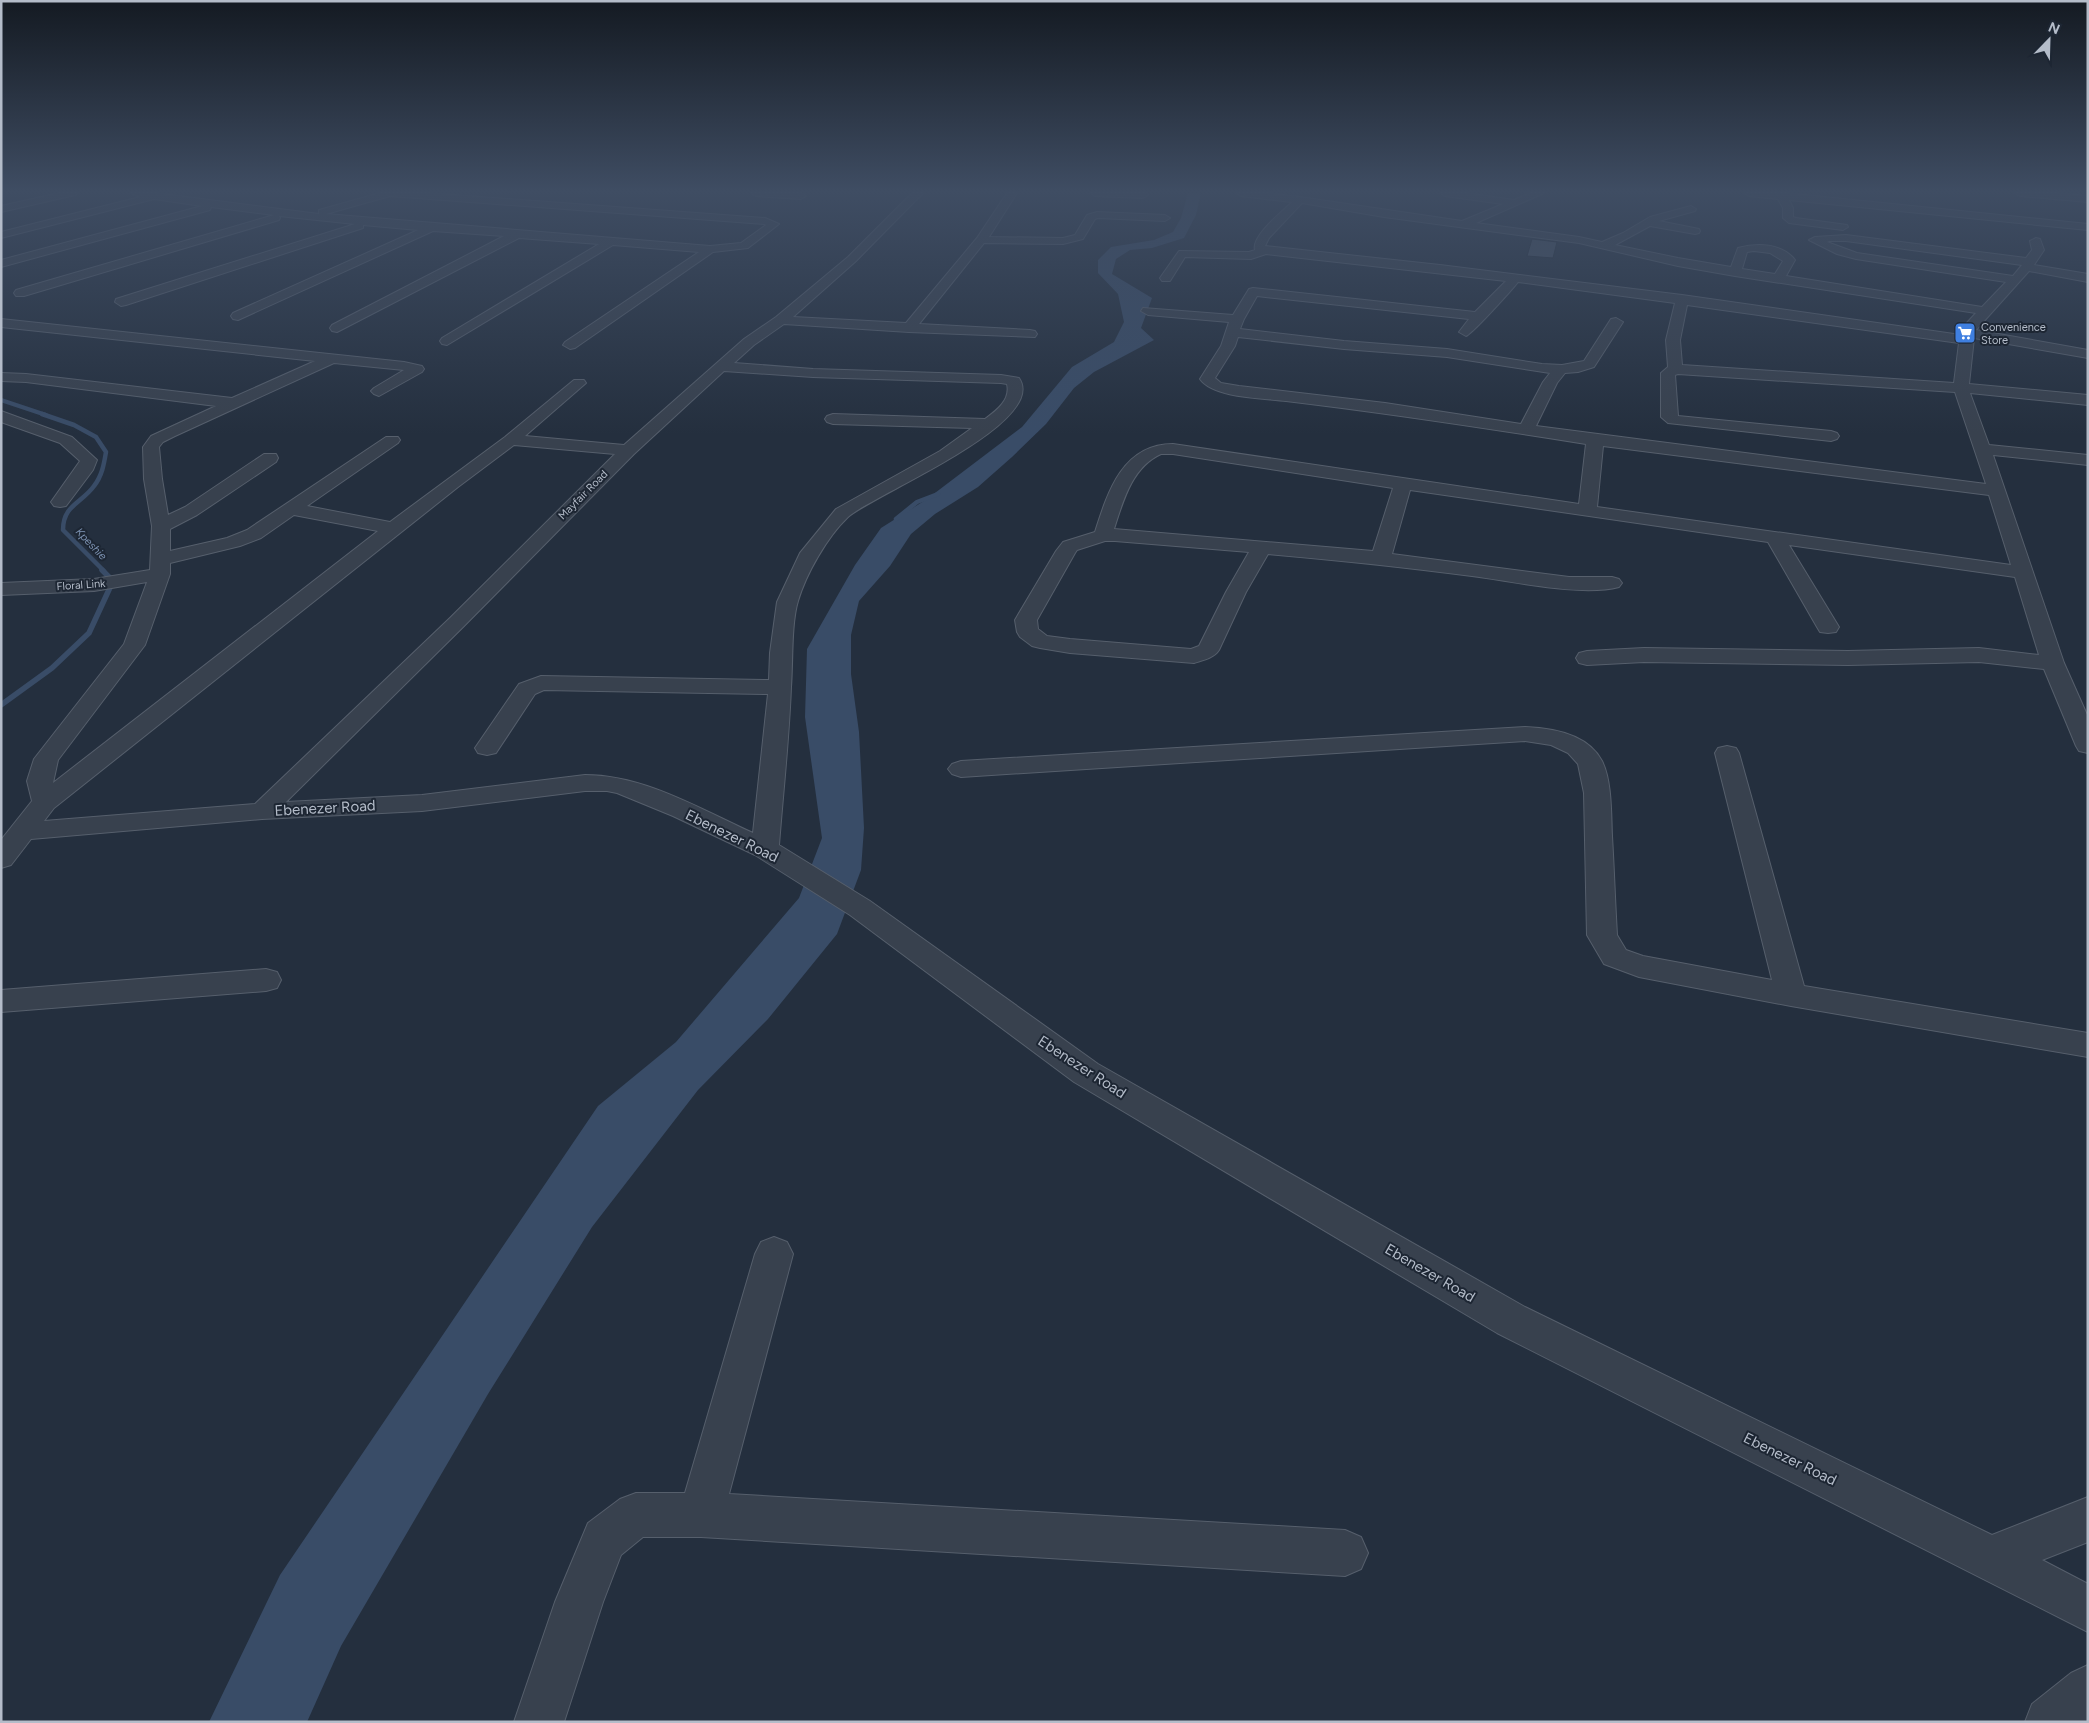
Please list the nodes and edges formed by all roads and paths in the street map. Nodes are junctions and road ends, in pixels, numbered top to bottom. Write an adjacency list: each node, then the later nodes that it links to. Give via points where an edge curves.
1 (86, 273): 19 (street)
2 (209, 273): 21 (street)
3 (330, 273): 24 (street)
4 (442, 273): 30 (street)
5 (558, 273): 34 (street)
6 (674, 273): 35 (street)
7 (835, 273): 26 (street, Mayfair Road)
8 (954, 273): 31 (street)
9 (1169, 273): 15 (street)
10 (1480, 273): 16 (street)
11 (1744, 273): 17 (street)
12 (1781, 273): 17 (street)
13 (1972, 273): 18 (street)
14 (2021, 273): 18 (street)
15 (1166, 278)
16 (1515, 278): 20 (street); 25 (street)
17 (1778, 279): 23 (street)
18 (2016, 280): 23 (street)
19 (20, 293)
20 (1682, 299): 33 (street); 40 (street, via 1673,340)
21 (120, 302)
22 (1148, 311): 29 (street)
23 (1986, 311): 33 (street, via 1971,326)
24 (238, 316)
25 (1476, 316): 29 (street, via 1253,292); 36 (street)
26 (781, 320): 31 (street); 39 (street, Mayfair Road)
27 (1616, 322): 41 (street, via 1589,364 1584,368)
28 (1, 323): 38 (street)
29 (1235, 325): 36 (street, via 1344,345 1428,353); 51 (street, via 1228,346 1207,379 1216,386)
30 (338, 328)
31 (909, 328): 32 (street)
32 (1030, 334)
33 (1967, 337): 37 (street); 44 (street)
34 (447, 341)
35 (570, 345)
36 (1453, 350): 41 (street)
37 (2088, 354)
38 (331, 359): 45 (street, via 417,369); 47 (street)
39 (720, 366): 50 (street, via 1014,381 1016,389 1010,406); 57 (street, Mayfair Road)
40 (1675, 369): 44 (street); 52 (street, via 1668,373 1669,417 1674,420)
41 (1560, 370): 51 (street, via 1550,382)
42 (1, 377): 47 (street)
43 (579, 383): 54 (street)
44 (1960, 388): 46 (street); 56 (street)
45 (379, 391)
46 (2088, 400)
47 (232, 404): 65 (street, via 169,432 151,447)
48 (4, 418): 62 (street, via 66,440 89,460)
49 (833, 420): 50 (street)
50 (986, 424): 78 (street, via 946,455 842,513 807,557 787,602)
51 (1527, 428): 55 (street)
52 (1831, 436)
53 (392, 440): 63 (street, Floral Link)
54 (511, 440): 57 (street); 66 (street)
55 (1595, 440): 61 (street); 64 (street)
56 (1982, 449): 59 (street); 61 (street)
57 (628, 450): 84 (street, Mayfair Road)
58 (270, 458): 65 (street, via 191,511)
59 (2088, 460)
60 (1403, 483): 64 (street); 67 (street, via 1186,450 1158,450 1135,462); 70 (street)
61 (1997, 491): 72 (street)
62 (60, 502)
63 (293, 509): 66 (street); 71 (street, Floral Link, via 242,539)
64 (1587, 511): 68 (street)
65 (161, 526): 71 (street)
66 (395, 529): 83 (street)
67 (1102, 535): 69 (street); 69 (street, via 1070,546 1066,551 1026,620 1028,632 1040,641 1194,656 1208,650)
68 (1775, 537): 72 (street); 75 (street)
69 (1262, 547): 70 (street)
70 (1381, 558): 73 (street, via 1569,583)
71 (160, 566): 74 (street, Floral Link, via 126,580 94,585); 83 (street, via 134,645 46,759 40,781)
72 (2022, 572): 77 (street)
73 (1612, 584)
74 (1, 589)
75 (1828, 627)
76 (1587, 658): 77 (street, via 1979,655)
77 (2053, 663): 79 (street)
78 (780, 687): 80 (street, via 541,683 527,689); 86 (street)
79 (2086, 739)
80 (487, 748)
81 (1727, 752): 89 (street)
82 (961, 769): 89 (street, via 1543,735 1577,748 1590,762 1597,793 1602,935 1615,957 1640,966)
83 (45, 802): 85 (street)
84 (262, 811): 85 (street, Ebenezer Road); 86 (street, Ebenezer Road, via 422,803 585,782 607,783 682,810)
85 (22, 831): 87 (street)
86 (765, 849): 96 (street, Ebenezer Road, via 860,908 1086,1073 1512,1320)
87 (1, 858)
88 (266, 980): 90 (street)
89 (1790, 995): 91 (street)
90 (1, 1001)
91 (2088, 1045)
92 (774, 1254): 93 (street)
93 (701, 1515): 95 (street); 99 (street, via 636,1515 604,1539 579,1602)
94 (2088, 1519): 96 (street)
95 (1344, 1553)
96 (1991, 1558): 97 (street, Ebenezer Road)
97 (2088, 1609)
98 (2088, 1690): 100 (street)
99 (540, 1722)
100 (2050, 1722)

